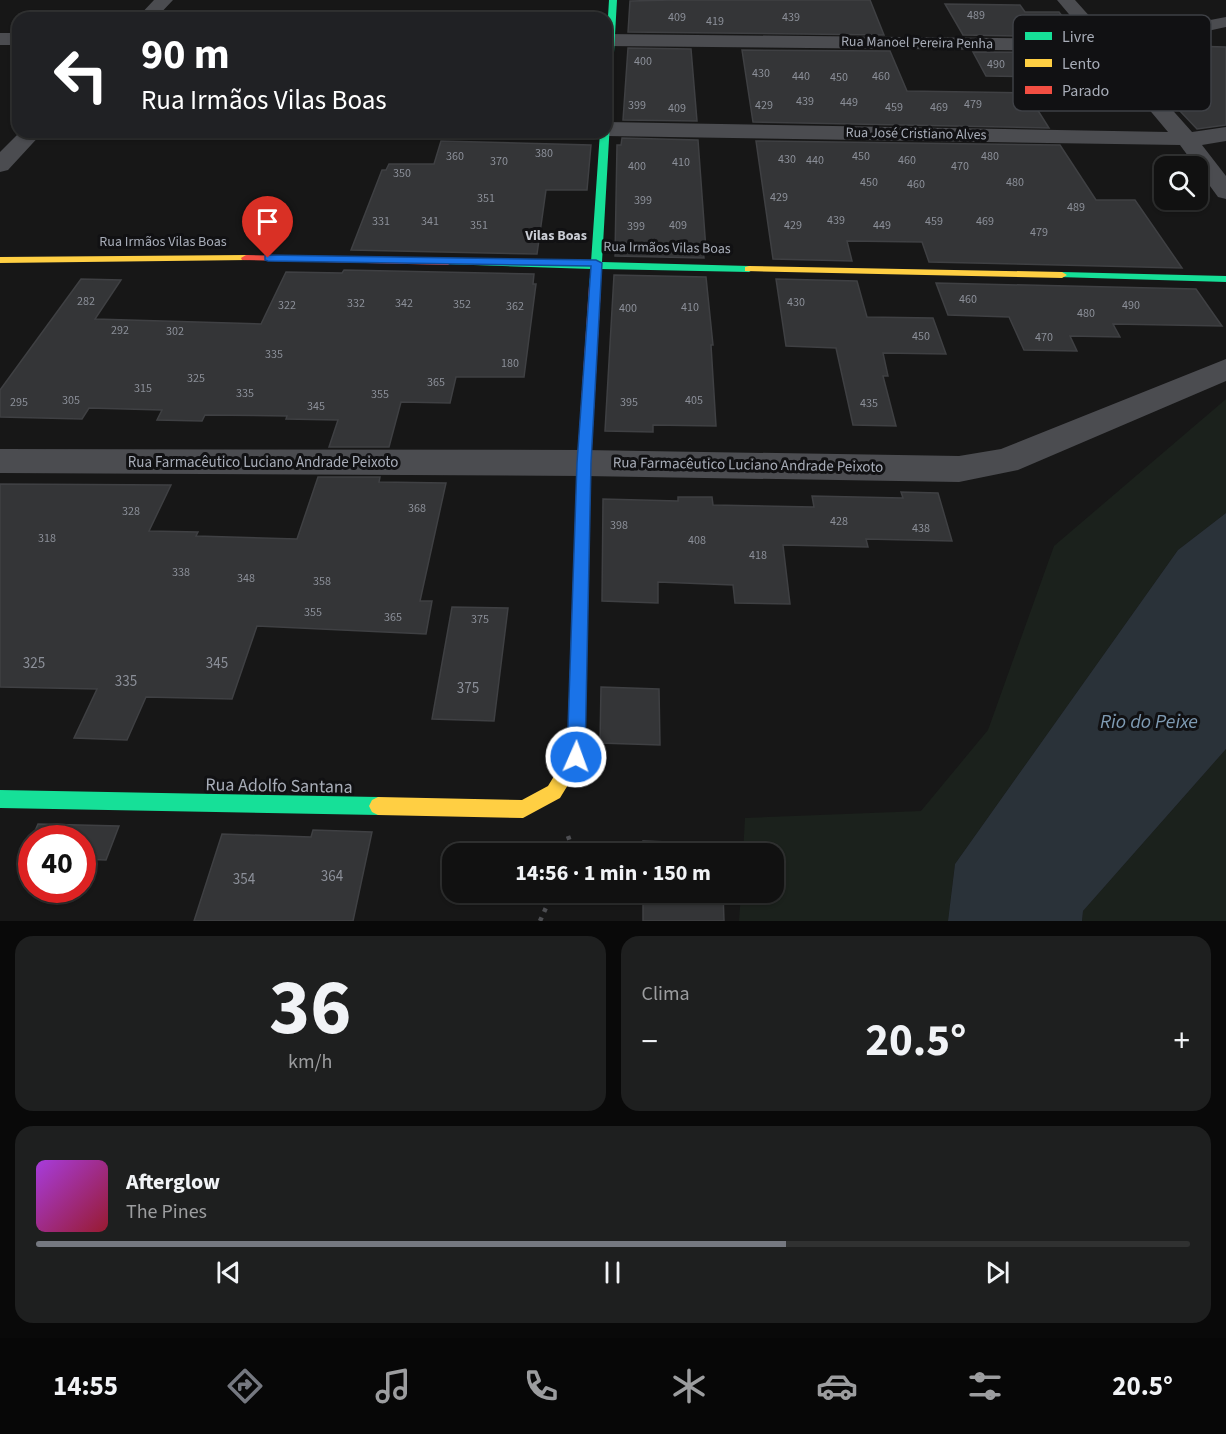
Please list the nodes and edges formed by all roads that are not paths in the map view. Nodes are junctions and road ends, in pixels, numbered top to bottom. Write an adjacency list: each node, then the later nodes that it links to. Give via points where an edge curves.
1 (164, 0): 4 (street)
2 (614, 0): 6 (street)
3 (1066, 0): 5 (street)
4 (152, 12)
5 (1079, 15)
6 (612, 16)
7 (1226, 22): 8 (street, Rua Manoel Pereira Penha)
8 (1211, 25)
9 (612, 40): 10 (street, Rua Manoel Pereira Penha)
10 (1013, 44)
11 (1162, 111): 16 (street)
12 (612, 129): 16 (street, Rua José Cristiano Alves)
13 (1226, 134): 16 (street, Rua José Cristiano Alves)
14 (26, 138): 17 (street)
15 (605, 138): 20 (street)
16 (1186, 139): 18 (street)
17 (0, 165)
18 (1226, 192)
19 (0, 260): 20 (street, Rua Irmãos Vilas Boas, via 268,258)
20 (596, 263): 21 (street, Rua Irmãos Vilas Boas); 24 (street)
21 (1226, 279)
22 (1226, 369): 24 (street, Rua Farmacêutico Luciano Andrade Peixoto, via 1006,461 959,469)
23 (0, 461): 24 (street, Rua Farmacêutico Luciano Andrade Peixoto)
24 (584, 463): 25 (street, Rua Adolfo Santana, via 576,757 554,792 523,809)
25 (0, 799)

